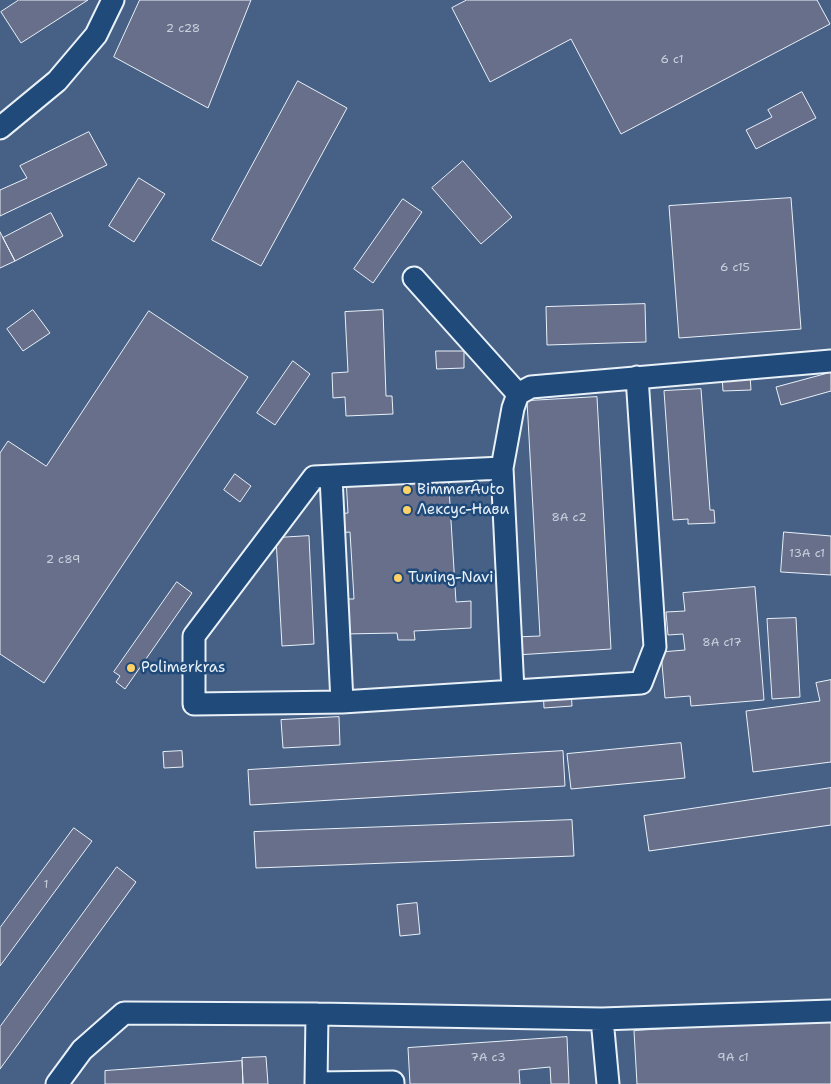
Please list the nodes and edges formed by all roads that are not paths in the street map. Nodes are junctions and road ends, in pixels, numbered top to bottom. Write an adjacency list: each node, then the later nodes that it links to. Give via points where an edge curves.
1 (113, 0): 2 (lane, via 96,35 57,81)
2 (0, 128)
3 (414, 278): 6 (lane)
4 (831, 361): 5 (lane)
5 (637, 378): 6 (lane, via 531,387); 9 (lane, via 655,647 642,683)
6 (518, 394): 7 (lane)
7 (502, 468): 8 (lane); 9 (lane)
8 (331, 477): 10 (lane); 10 (lane, via 314,478 194,636 194,704)
9 (513, 691): 10 (lane)
10 (342, 702)
11 (831, 1011): 13 (lane)
12 (317, 1014): 13 (lane); 14 (lane); 15 (lane, via 124,1013 82,1050)
13 (602, 1019): 17 (lane)
14 (316, 1083): 16 (lane)
15 (57, 1084)
16 (393, 1084)
17 (608, 1084)

